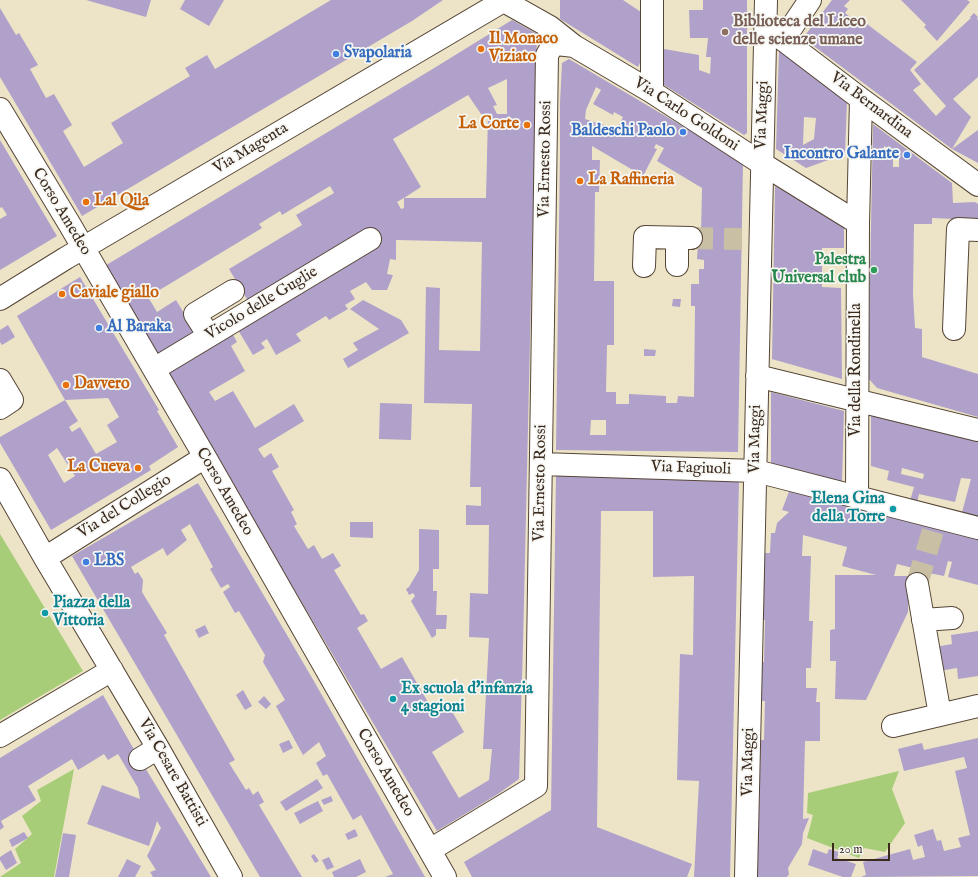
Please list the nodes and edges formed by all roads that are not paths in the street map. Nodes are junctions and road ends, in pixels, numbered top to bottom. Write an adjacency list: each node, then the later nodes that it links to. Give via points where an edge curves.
1 (504, 0): 5 (street, Via Ernesto Rossi); 18 (street, Via Magenta)
2 (652, 0): 10 (street)
3 (766, 0): 6 (street, Via Maggi)
4 (810, 0): 7 (street)
5 (530, 14): 8 (street, Via Ernesto Rossi); 9 (street, Via Ernesto Rossi, via 546,36)
6 (765, 26): 7 (street, Via Bernardina); 13 (street, Via Maggi)
7 (783, 40): 11 (street, Via Bernardina)
8 (574, 46): 9 (street, via 556,44); 10 (street, Via Carlo Goldoni)
9 (547, 55): 32 (street, Via Ernesto Rossi)
10 (652, 92): 13 (street, Via Carlo Goldoni)
11 (861, 99): 14 (street, Via Bernardina); 15 (street, Via della Rondinella)
12 (0, 109): 18 (street, Corso Amedeo)
13 (761, 163): 15 (street, Via Carlo Goldoni); 26 (street, Via Maggi, via 751,239)
14 (978, 185)
15 (858, 223): 28 (street, Via della Rondinella)
16 (978, 230): 23 (street, via 958,229)
17 (370, 239): 24 (street, Vicolo delle Guglie)
18 (83, 248): 22 (street, Via Magenta); 25 (street, Corso Amedeo)
19 (677, 265): 20 (street, via 684,238 645,237)
20 (644, 266)
21 (233, 291): 24 (street, via 195,314)
22 (0, 299)
23 (954, 329)
24 (209, 336): 25 (street, Vicolo delle Guglie)
25 (154, 369): 31 (street, Corso Amedeo)
26 (757, 376): 28 (street); 33 (street, Via Maggi)
27 (0, 380): 29 (street, via 12,400)
28 (857, 400): 30 (street); 35 (street, Via della Rondinella)
29 (0, 408)
30 (978, 430)
31 (204, 457): 37 (street, Via del Collegio); 46 (street, Corso Amedeo)
32 (541, 464): 33 (street, Via Fagiuoli); 46 (street, Via Ernesto Rossi, via 536,786)
33 (756, 471): 35 (street, Via Fagiuoli); 49 (street, Via Maggi)
34 (0, 479): 37 (street)
35 (857, 497): 36 (street, Via Fagiuoli, via 935,522)
36 (978, 528)
37 (45, 558): 41 (street)
38 (917, 584): 40 (street)
39 (952, 618): 40 (street)
40 (923, 620): 43 (street)
41 (112, 670): 45 (street); 47 (street, Via Cesare Battisti, via 149,754)
42 (978, 706): 43 (street)
43 (940, 715): 44 (street)
44 (893, 726)
45 (0, 736)
46 (430, 850): 48 (street, Corso Amedeo)
47 (231, 877)
48 (445, 877)
49 (746, 877)

